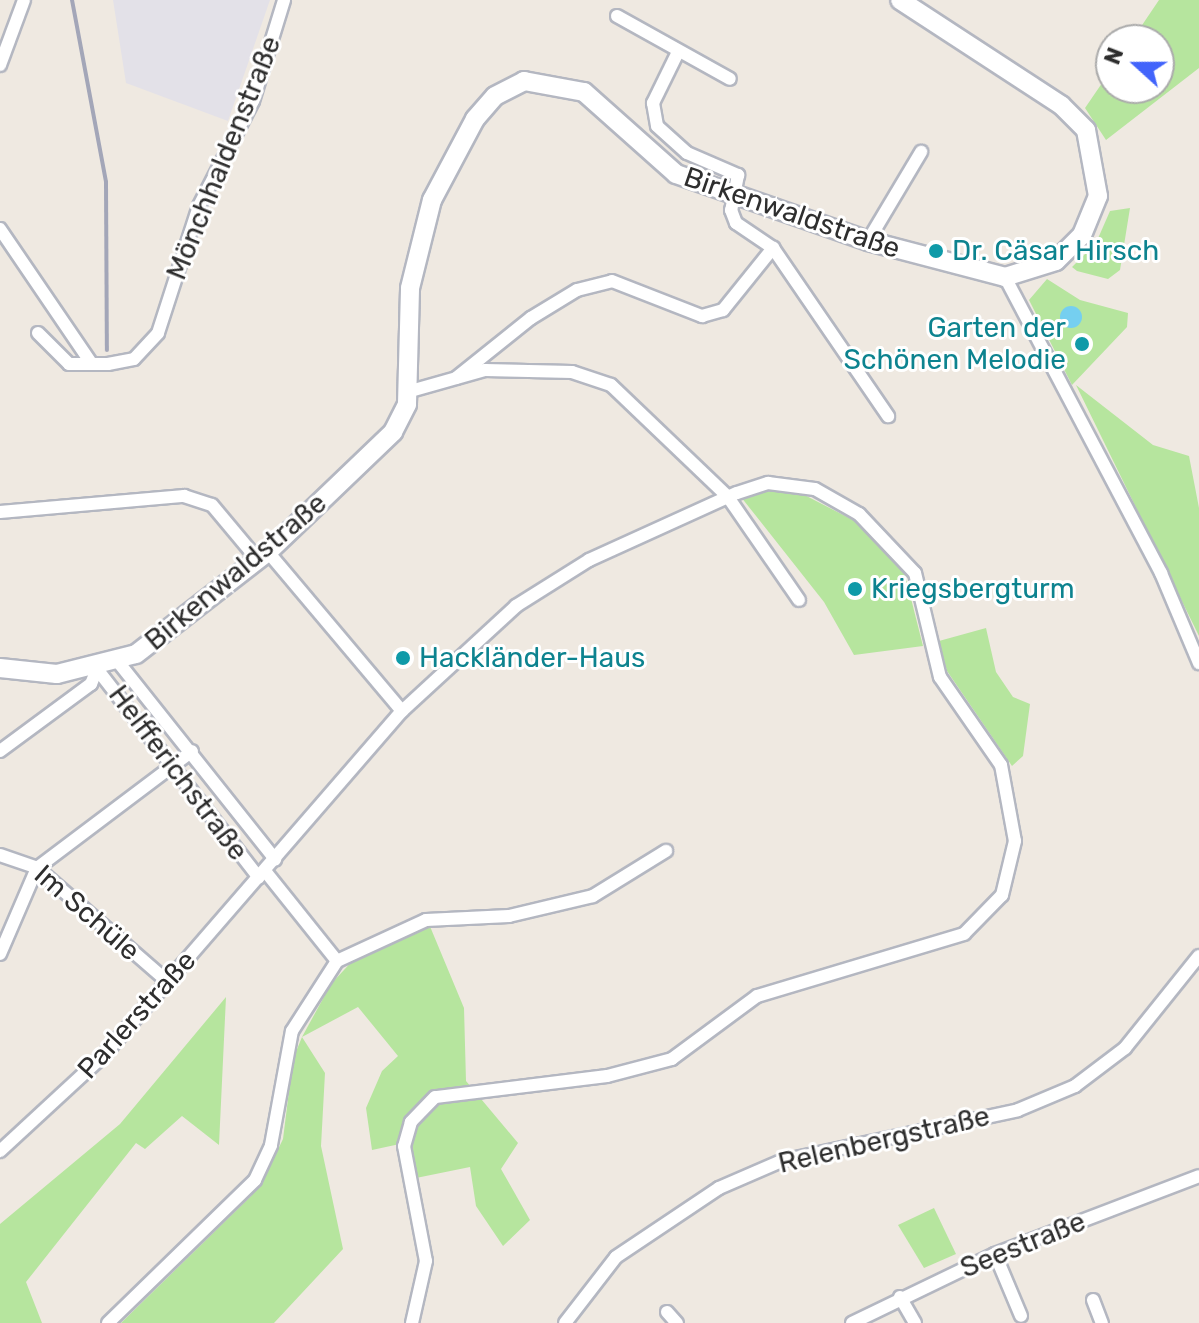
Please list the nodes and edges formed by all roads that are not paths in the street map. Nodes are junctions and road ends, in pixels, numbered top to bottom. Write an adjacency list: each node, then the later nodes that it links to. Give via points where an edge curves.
1 (24, 0): 6 (street)
2 (284, 0): 15 (street, Mönchhaldenstraße, via 253,101 199,206 158,333 134,359)
3 (900, 0): 13 (street, via 1061,105 1093,143 1098,196 1082,235 1056,261)
4 (617, 16): 5 (street)
5 (678, 52): 7 (street); 9 (street, via 653,103 657,126 687,153 738,175)
6 (0, 65)
7 (730, 79)
8 (921, 152): 11 (street)
9 (737, 193): 11 (street, Birkenwaldstraße); 12 (street, via 731,210 736,223); 17 (street, Birkenwaldstraße, via 676,174 584,92 524,81 495,96 475,119 424,223 410,288)
10 (0, 229): 15 (street)
11 (868, 241): 13 (street, Birkenwaldstraße)
12 (773, 248): 16 (street, via 723,310 702,316 612,281 577,290 531,318); 18 (street)
13 (1005, 277): 24 (street, via 1161,573)
14 (38, 333): 15 (street, Mönchhaldenstraße, via 69,364)
15 (91, 363)
16 (456, 378): 17 (street); 19 (street, via 536,369 593,377 650,419)
17 (407, 392): 21 (street, Birkenwaldstraße, via 393,432)
18 (888, 416)
19 (728, 497): 22 (street); 27 (street, Parlerstraße, via 589,560 516,606); 48 (street, Parlerstraße, via 768,483 815,489 859,514 907,558 940,677 1001,765 1015,841 1002,895 964,934 757,996 672,1059 607,1076 435,1097 411,1122 404,1146 426,1261)
20 (0, 512): 21 (street, via 184,496 212,505)
21 (263, 556): 23 (street, Birkenwaldstraße); 27 (street)
22 (799, 600)
23 (119, 663): 26 (street, Birkenwaldstraße); 29 (street, Helfferichstraße)
24 (1199, 663)
25 (0, 668): 26 (street, Birkenwaldstraße)
26 (97, 669): 28 (street, via 91,684); 30 (street, Helfferichstraße)
27 (402, 711): 33 (street, Parlerstraße)
28 (0, 751)
29 (192, 751): 30 (street); 33 (street, Helfferichstraße)
30 (172, 765): 34 (street); 35 (street, Helfferichstraße)
31 (666, 851): 38 (street, via 593,896 509,916 426,920)
32 (0, 855): 34 (street, Im Schüle)
33 (275, 859): 35 (street, Parlerstraße)
34 (37, 868): 36 (street); 39 (street, Im Schüle)
35 (262, 874): 38 (street, Helfferichstraße); 39 (street, Parlerstraße)
36 (0, 954)
37 (1199, 956): 49 (street, Relenbergstraße, via 1125,1048 1075,1086 1018,1110 781,1161 719,1188 616,1257)
38 (337, 961): 47 (street, via 292,1031 271,1145 255,1180)
39 (168, 982): 40 (street, Parlerstraße, via 58,1102)
40 (0, 1151)
41 (1199, 1176): 42 (street, Seestraße)
42 (995, 1254): 43 (street, Seestraße); 46 (street)
43 (900, 1297): 51 (street, Seestraße); 52 (street)
44 (1093, 1300): 53 (street)
45 (667, 1312): 50 (street)
46 (1021, 1316)
47 (108, 1323)
48 (412, 1323)
49 (565, 1323)
50 (677, 1323)
51 (852, 1323)
52 (915, 1323)
53 (1102, 1323)

